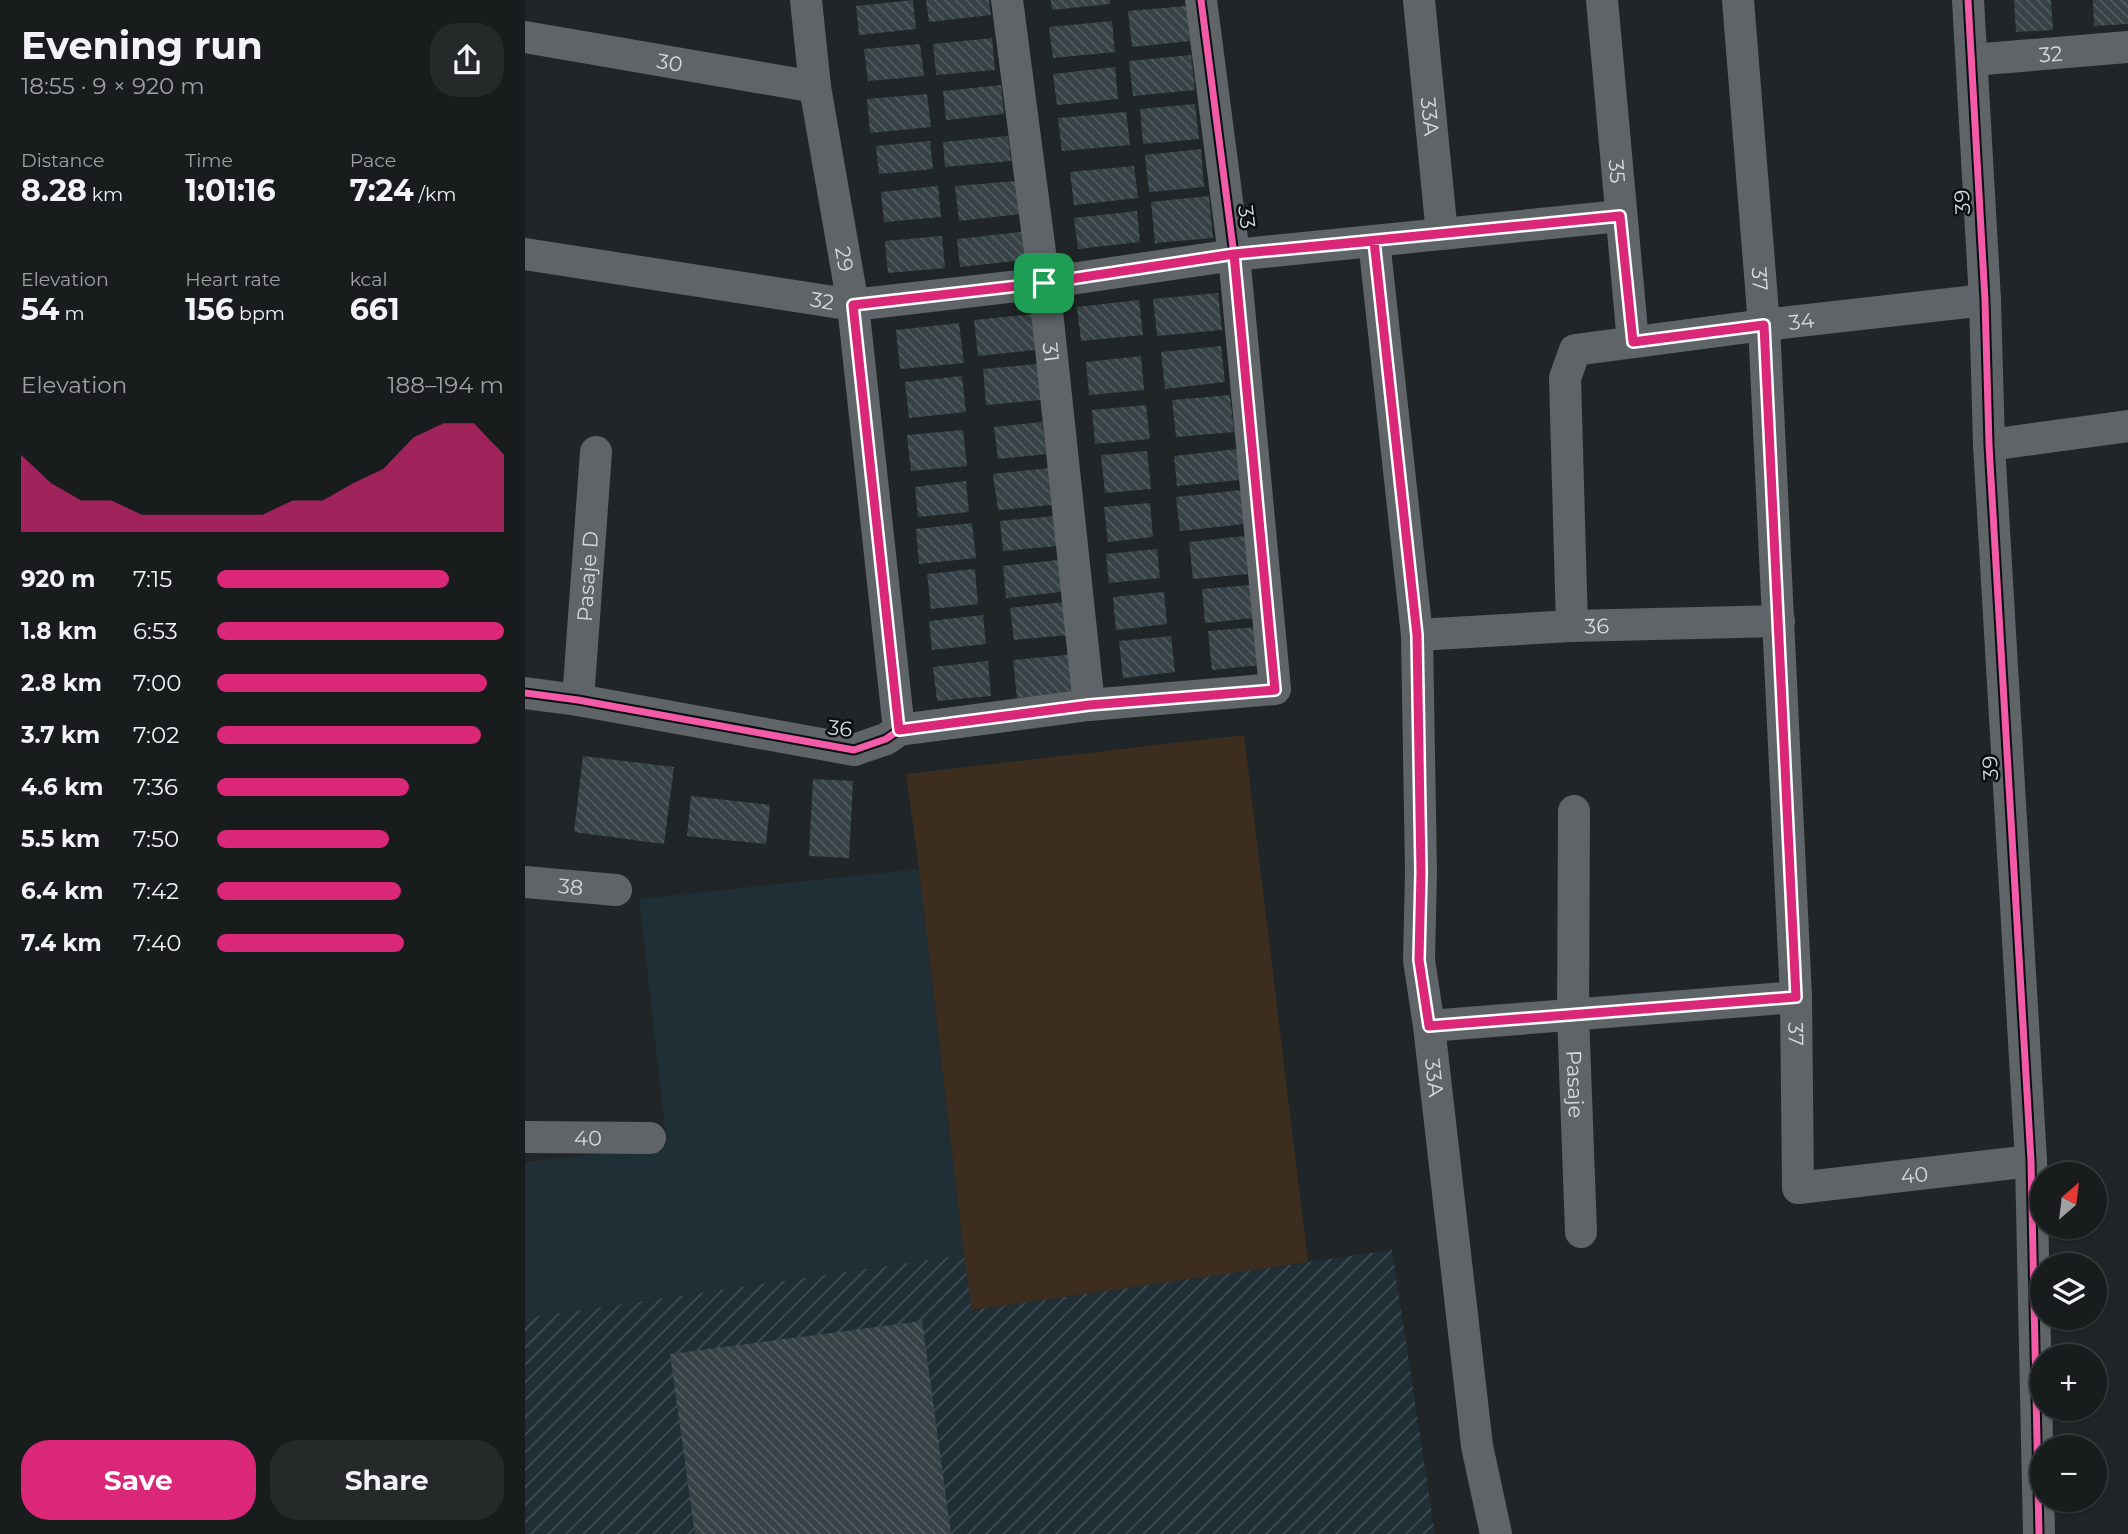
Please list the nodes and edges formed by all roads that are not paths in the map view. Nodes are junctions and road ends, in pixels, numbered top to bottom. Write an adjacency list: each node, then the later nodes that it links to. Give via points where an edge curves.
1 (806, 0): 11 (street, 29)
2 (1007, 0): 17 (street, 31)
3 (1201, 0): 16 (street, 33)
4 (1419, 0): 13 (street, 33A)
5 (1602, 0): 12 (street, 35)
6 (1738, 0): 20 (street, 37)
7 (1968, 0): 10 (street, 39)
8 (525, 37): 11 (street, 30)
9 (2128, 47): 10 (street, 32)
10 (1972, 60): 18 (street, 39)
11 (815, 87): 19 (street, 29)
12 (1620, 216): 13 (street, 32); 21 (street, 35)
13 (1442, 234): 14 (street, 32)
14 (1374, 241): 16 (street, 32); 27 (street, 33A)
15 (525, 254): 19 (street, 32)
16 (1234, 254): 17 (street, 32); 28 (street, 33)
17 (1044, 283): 19 (street, 32); 31 (street, 31)
18 (1985, 300): 20 (street, 34); 23 (street, 39)
19 (853, 305): 32 (street, 29)
20 (1764, 325): 21 (street, 34); 25 (street, 37)
21 (1633, 342): 26 (street, 34, via 1575,350 1565,378)
22 (2128, 426): 23 (street)
23 (1989, 445): 41 (street, 39)
24 (596, 452): 30 (street, Pasaje D)
25 (1779, 621): 26 (street, 36); 36 (street, 37)
26 (1571, 626): 27 (street, 36)
27 (1417, 635): 38 (street, 33A, via 1419,960)
28 (1275, 690): 31 (street, 36)
29 (525, 693): 30 (street, 36)
30 (579, 700): 32 (street, 36, via 854,750)
31 (1089, 705): 32 (street, 36)
32 (899, 730)
33 (1574, 811): 37 (street, Pasaje)
34 (525, 882): 35 (street, 38)
35 (616, 890)
36 (1796, 997): 37 (street); 42 (street, 37)
37 (1573, 1014): 38 (street); 43 (street, Pasaje)
38 (1429, 1026): 44 (street, 33A, via 1477,1446)
39 (525, 1137): 40 (street, 40)
40 (650, 1138)
41 (2031, 1161): 42 (street, 40); 45 (street, 39)
42 (1798, 1188)
43 (1581, 1232)
44 (1496, 1534)
45 (2039, 1534)

